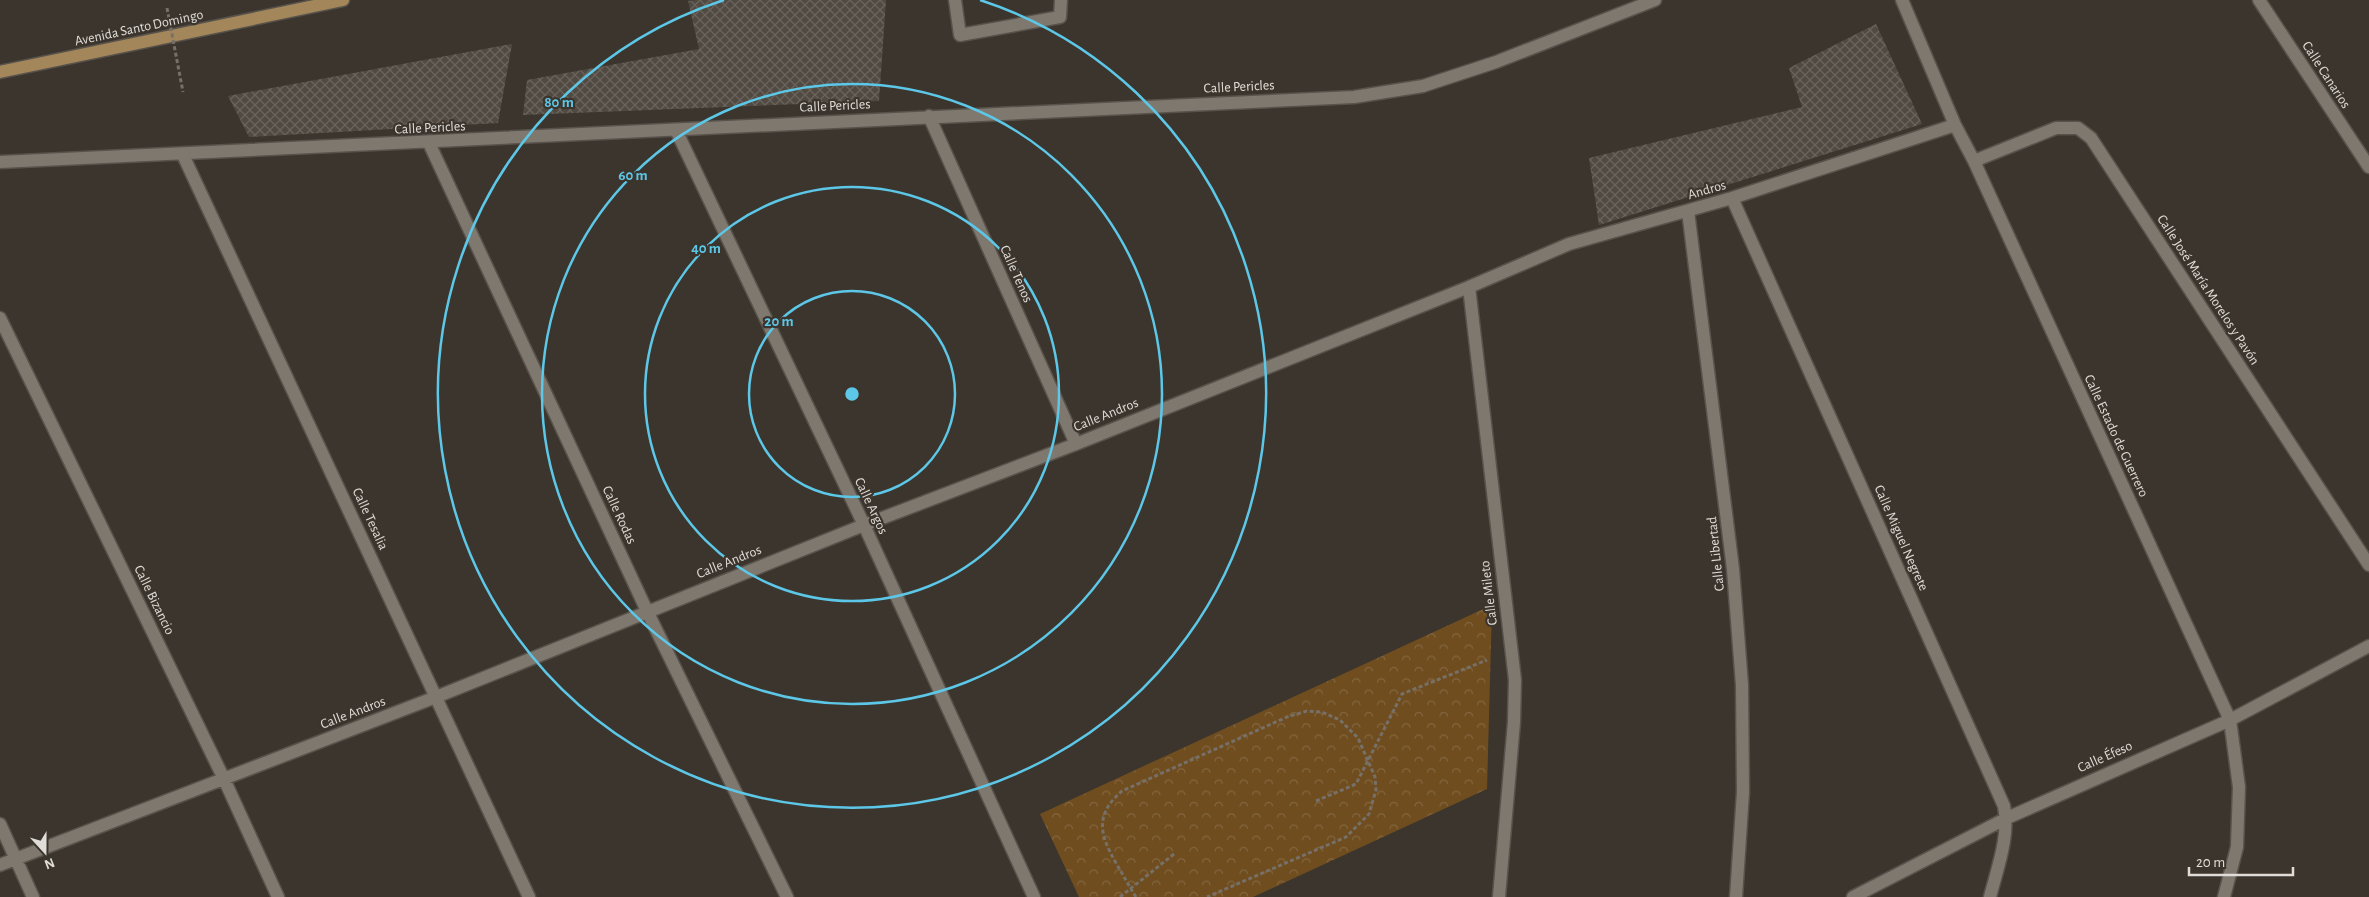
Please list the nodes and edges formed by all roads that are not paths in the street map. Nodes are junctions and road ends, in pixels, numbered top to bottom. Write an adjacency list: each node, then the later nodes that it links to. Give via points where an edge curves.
1 (343, 0): 7 (main road, Avenida Santo Domingo)
2 (955, 0): 3 (street, via 960,36 1060,17)
3 (1060, 0)
4 (1655, 0): 8 (street, Calle Pericles, via 1496,62 1423,86 1354,96)
5 (1902, 0): 9 (street, Calle Estado de Guerrero)
6 (2258, 0): 15 (street, Calle Canarios)
7 (0, 72)
8 (929, 116): 10 (street, Calle Pericles); 20 (street, Calle Tenos)
9 (1955, 125): 13 (street, Calle Estado de Guerrero); 16 (street, Andros)
10 (676, 130): 11 (street, Calle Pericles); 21 (street, Calle Argos)
11 (429, 143): 12 (street, Calle Pericles); 23 (street, Calle Rodas)
12 (183, 155): 14 (street, Calle Pericles); 25 (street, Calle Tesalia)
13 (1974, 160): 22 (street, Calle José María Morelos y Pavón, via 2056,128 2078,128 2090,138); 26 (street, Calle Estado de Guerrero)
14 (0, 162)
15 (2369, 167)
16 (1732, 198): 17 (street, Andros); 28 (street, Calle Miguel Negrete, via 2000,794)
17 (1688, 210): 18 (street, Andros, via 1569,244); 38 (street, Calle Libertad, via 1733,569 1742,685 1743,792)
18 (1469, 287): 20 (street, Calle Andros); 37 (street, Calle Mileto, via 1515,680)
19 (0, 318): 27 (street, Calle Bizancio)
20 (1076, 444): 21 (street, Calle Andros)
21 (864, 524): 23 (street, Calle Andros); 36 (street, Calle Argos)
22 (2369, 565)
23 (647, 611): 25 (street, Calle Andros); 35 (street, Calle Rodas)
24 (2369, 646): 26 (street, Calle Éfeso)
25 (436, 697): 27 (street, Calle Andros); 34 (street, Calle Tesalia)
26 (2230, 720): 28 (street, Calle Éfeso); 41 (street, Calle Estado de Guerrero, via 2239,787 2237,847)
27 (224, 779): 30 (street, Calle Andros); 33 (street, Calle Bizancio)
28 (2007, 818): 39 (street, Calle Éfeso); 40 (street, Calle Miguel Negrete)
29 (0, 824): 30 (street)
30 (16, 859): 31 (street, Calle Andros); 32 (street)
31 (0, 865)
32 (33, 897)
33 (278, 897)
34 (529, 897)
35 (787, 897)
36 (1034, 897)
37 (1498, 897)
38 (1736, 897)
39 (1853, 897)
40 (1990, 897)
41 (2224, 897)

